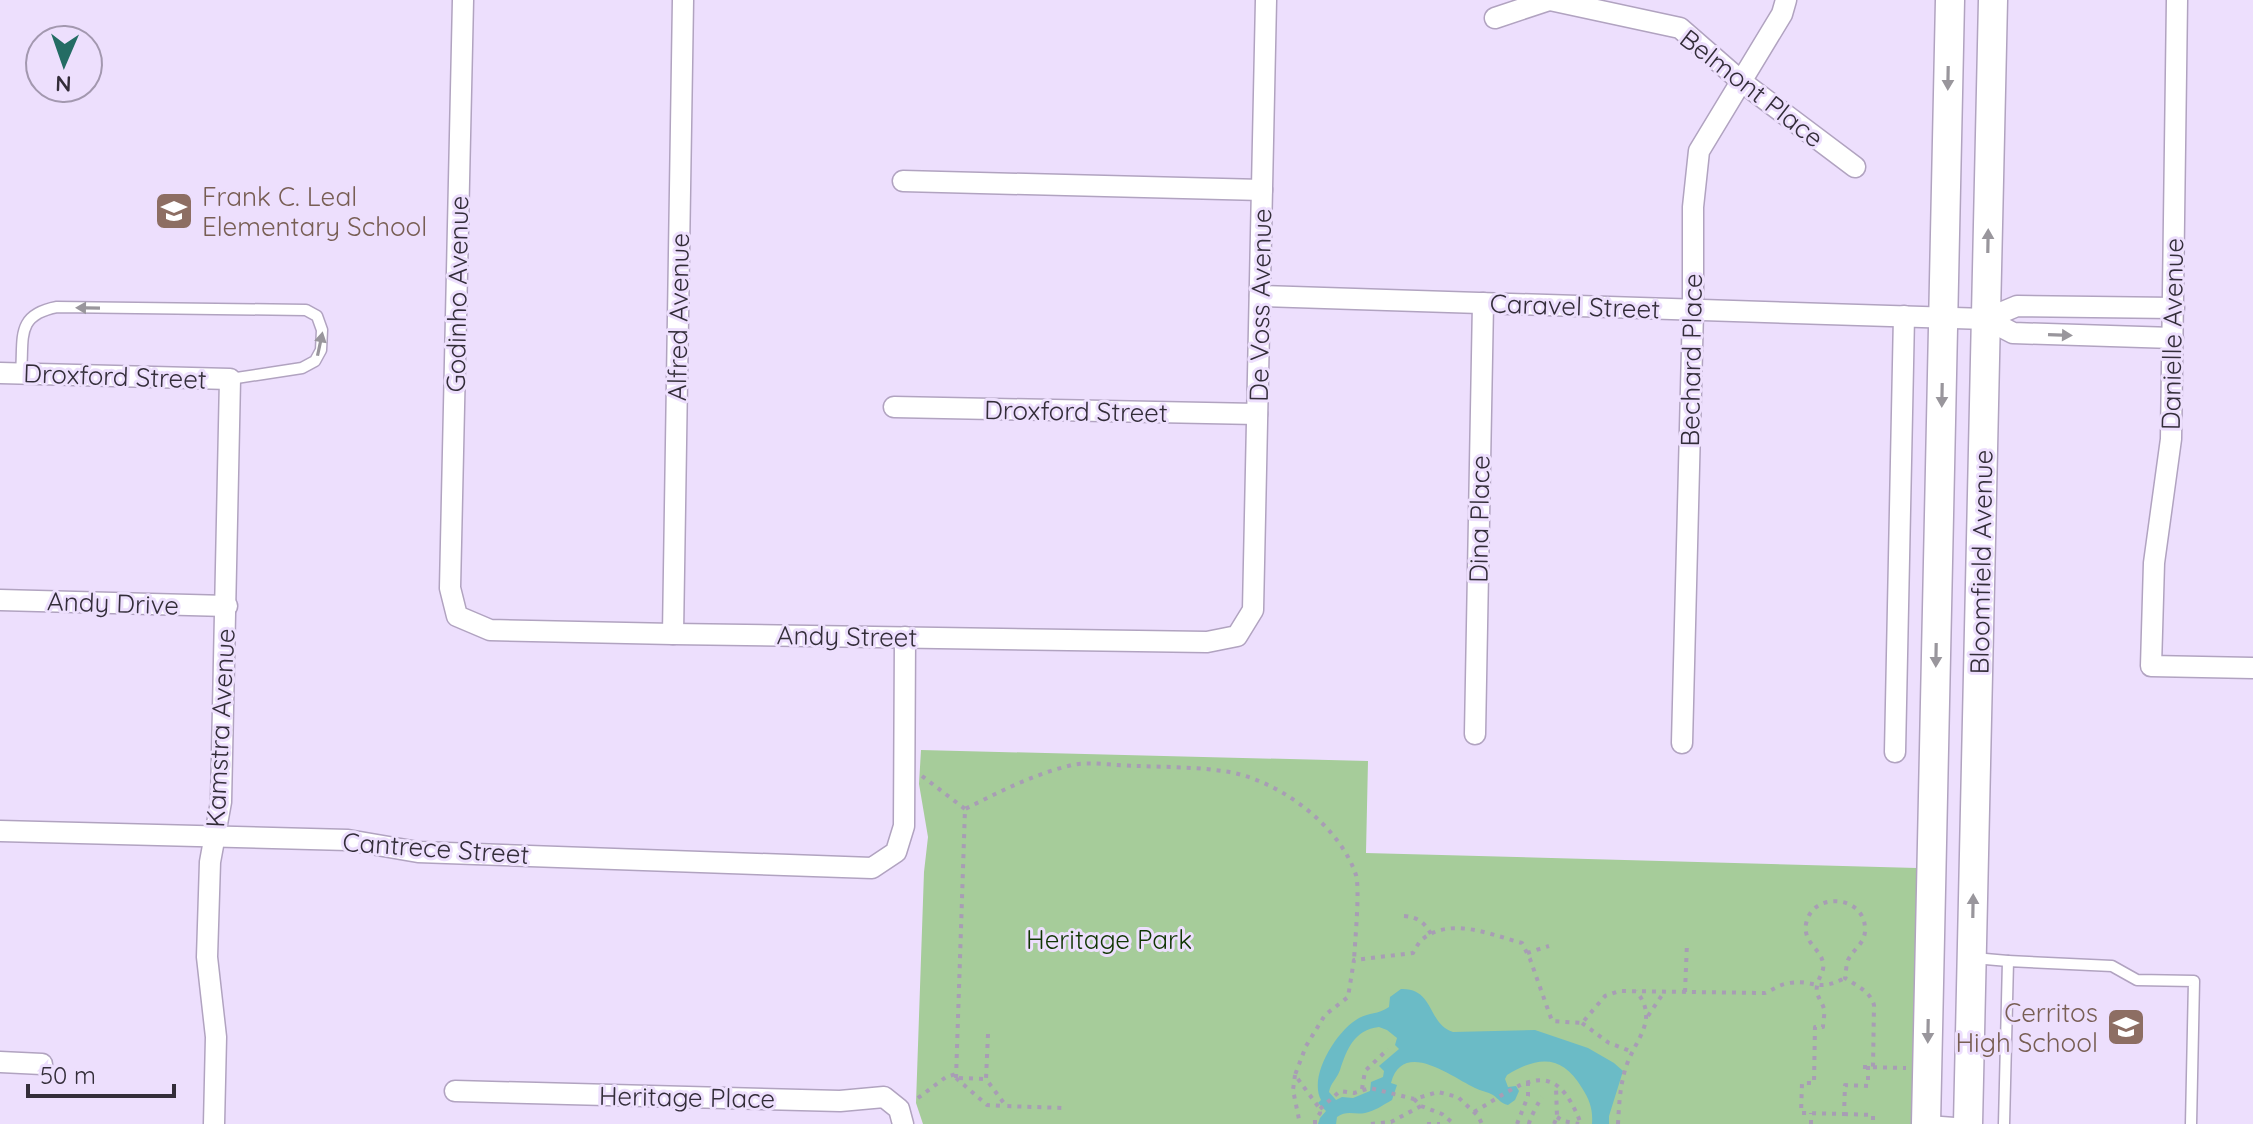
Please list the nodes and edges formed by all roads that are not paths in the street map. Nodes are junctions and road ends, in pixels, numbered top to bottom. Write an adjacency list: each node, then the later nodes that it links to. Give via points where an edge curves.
1 (463, 0): 27 (street, Godinho Avenue)
2 (683, 0): 31 (street, Alfred Avenue)
3 (1266, 0): 13 (street, De Voss Avenue)
4 (1550, 0): 9 (street, Belmont Place); 10 (street, Belmont Place, via 1680,28)
5 (1786, 0): 10 (street, Bechard Place)
6 (1950, 0): 19 (street, Bloomfield Avenue, one-way to 19)
7 (1993, 0): 20 (street, Bloomfield Avenue, one-way to 7)
8 (2177, 0): 16 (street, Danielle Avenue)
9 (1495, 18)
10 (1742, 82): 11 (street, Belmont Place); 17 (street, Bechard Place, via 1699,151)
11 (1855, 167)
12 (903, 181): 13 (street)
13 (1262, 190): 14 (street, De Voss Avenue)
14 (1260, 296): 15 (street, Caravel Street); 26 (street, De Voss Avenue)
15 (1483, 303): 17 (street, Caravel Street); 34 (street, Dina Place)
16 (2174, 308): 20 (street, via 2017,306); 21 (street, Danielle Avenue)
17 (1693, 310): 18 (street, Caravel Street); 35 (street, Bechard Place)
18 (1904, 316): 19 (street, Caravel Street); 36 (street)
19 (1943, 318): 20 (street, Caravel Street); 44 (street, Bloomfield Avenue, one-way to 44)
20 (1986, 319): 21 (street, one-way to 21, via 2013,333); 39 (street, Bloomfield Avenue, one-way to 20)
21 (2173, 338): 33 (street, Danielle Avenue, via 2171,439 2154,563 2151,666)
22 (0, 373): 23 (street, Droxford Street)
23 (21, 373): 24 (street, Droxford Street); 24 (lane, one-way to 23, via 302,368 315,361 322,330 317,316 306,310 40,310 25,329)
24 (230, 379): 29 (street, Kamstra Avenue)
25 (894, 407): 26 (street, Droxford Street)
26 (1257, 414): 30 (street, De Voss Avenue)
27 (450, 588): 31 (street, Andy Street, via 457,616 490,630)
28 (0, 600): 29 (street, Andy Drive)
29 (227, 606): 38 (street, Kamstra Avenue, via 221,802)
30 (1253, 610): 32 (street, Andy Street, via 1237,636 1207,642)
31 (673, 634): 32 (street, Andy Street)
32 (905, 637): 38 (street, Cantrece Street, via 904,826 896,852 872,868 418,852 348,840)
33 (2253, 668)
34 (1475, 734)
35 (1682, 743)
36 (1895, 752)
37 (0, 831): 38 (street, Cantrece Street)
38 (215, 835): 45 (street, Kamstra Avenue, via 207,957 216,1037)
39 (1972, 958): 40 (lane); 47 (street, Bloomfield Avenue)
40 (2008, 961): 49 (lane); 50 (lane, via 2112,966 2137,980 2194,981)
41 (0, 1062): 42 (street)
42 (42, 1064)
43 (455, 1091): 46 (street, Heritage Place, via 840,1101 884,1097 899,1109)
44 (1926, 1123): 47 (lane)
45 (214, 1124)
46 (903, 1124)
47 (1968, 1124): 48 (lane)
48 (1975, 1124)
49 (2004, 1124)
50 (2191, 1124)

